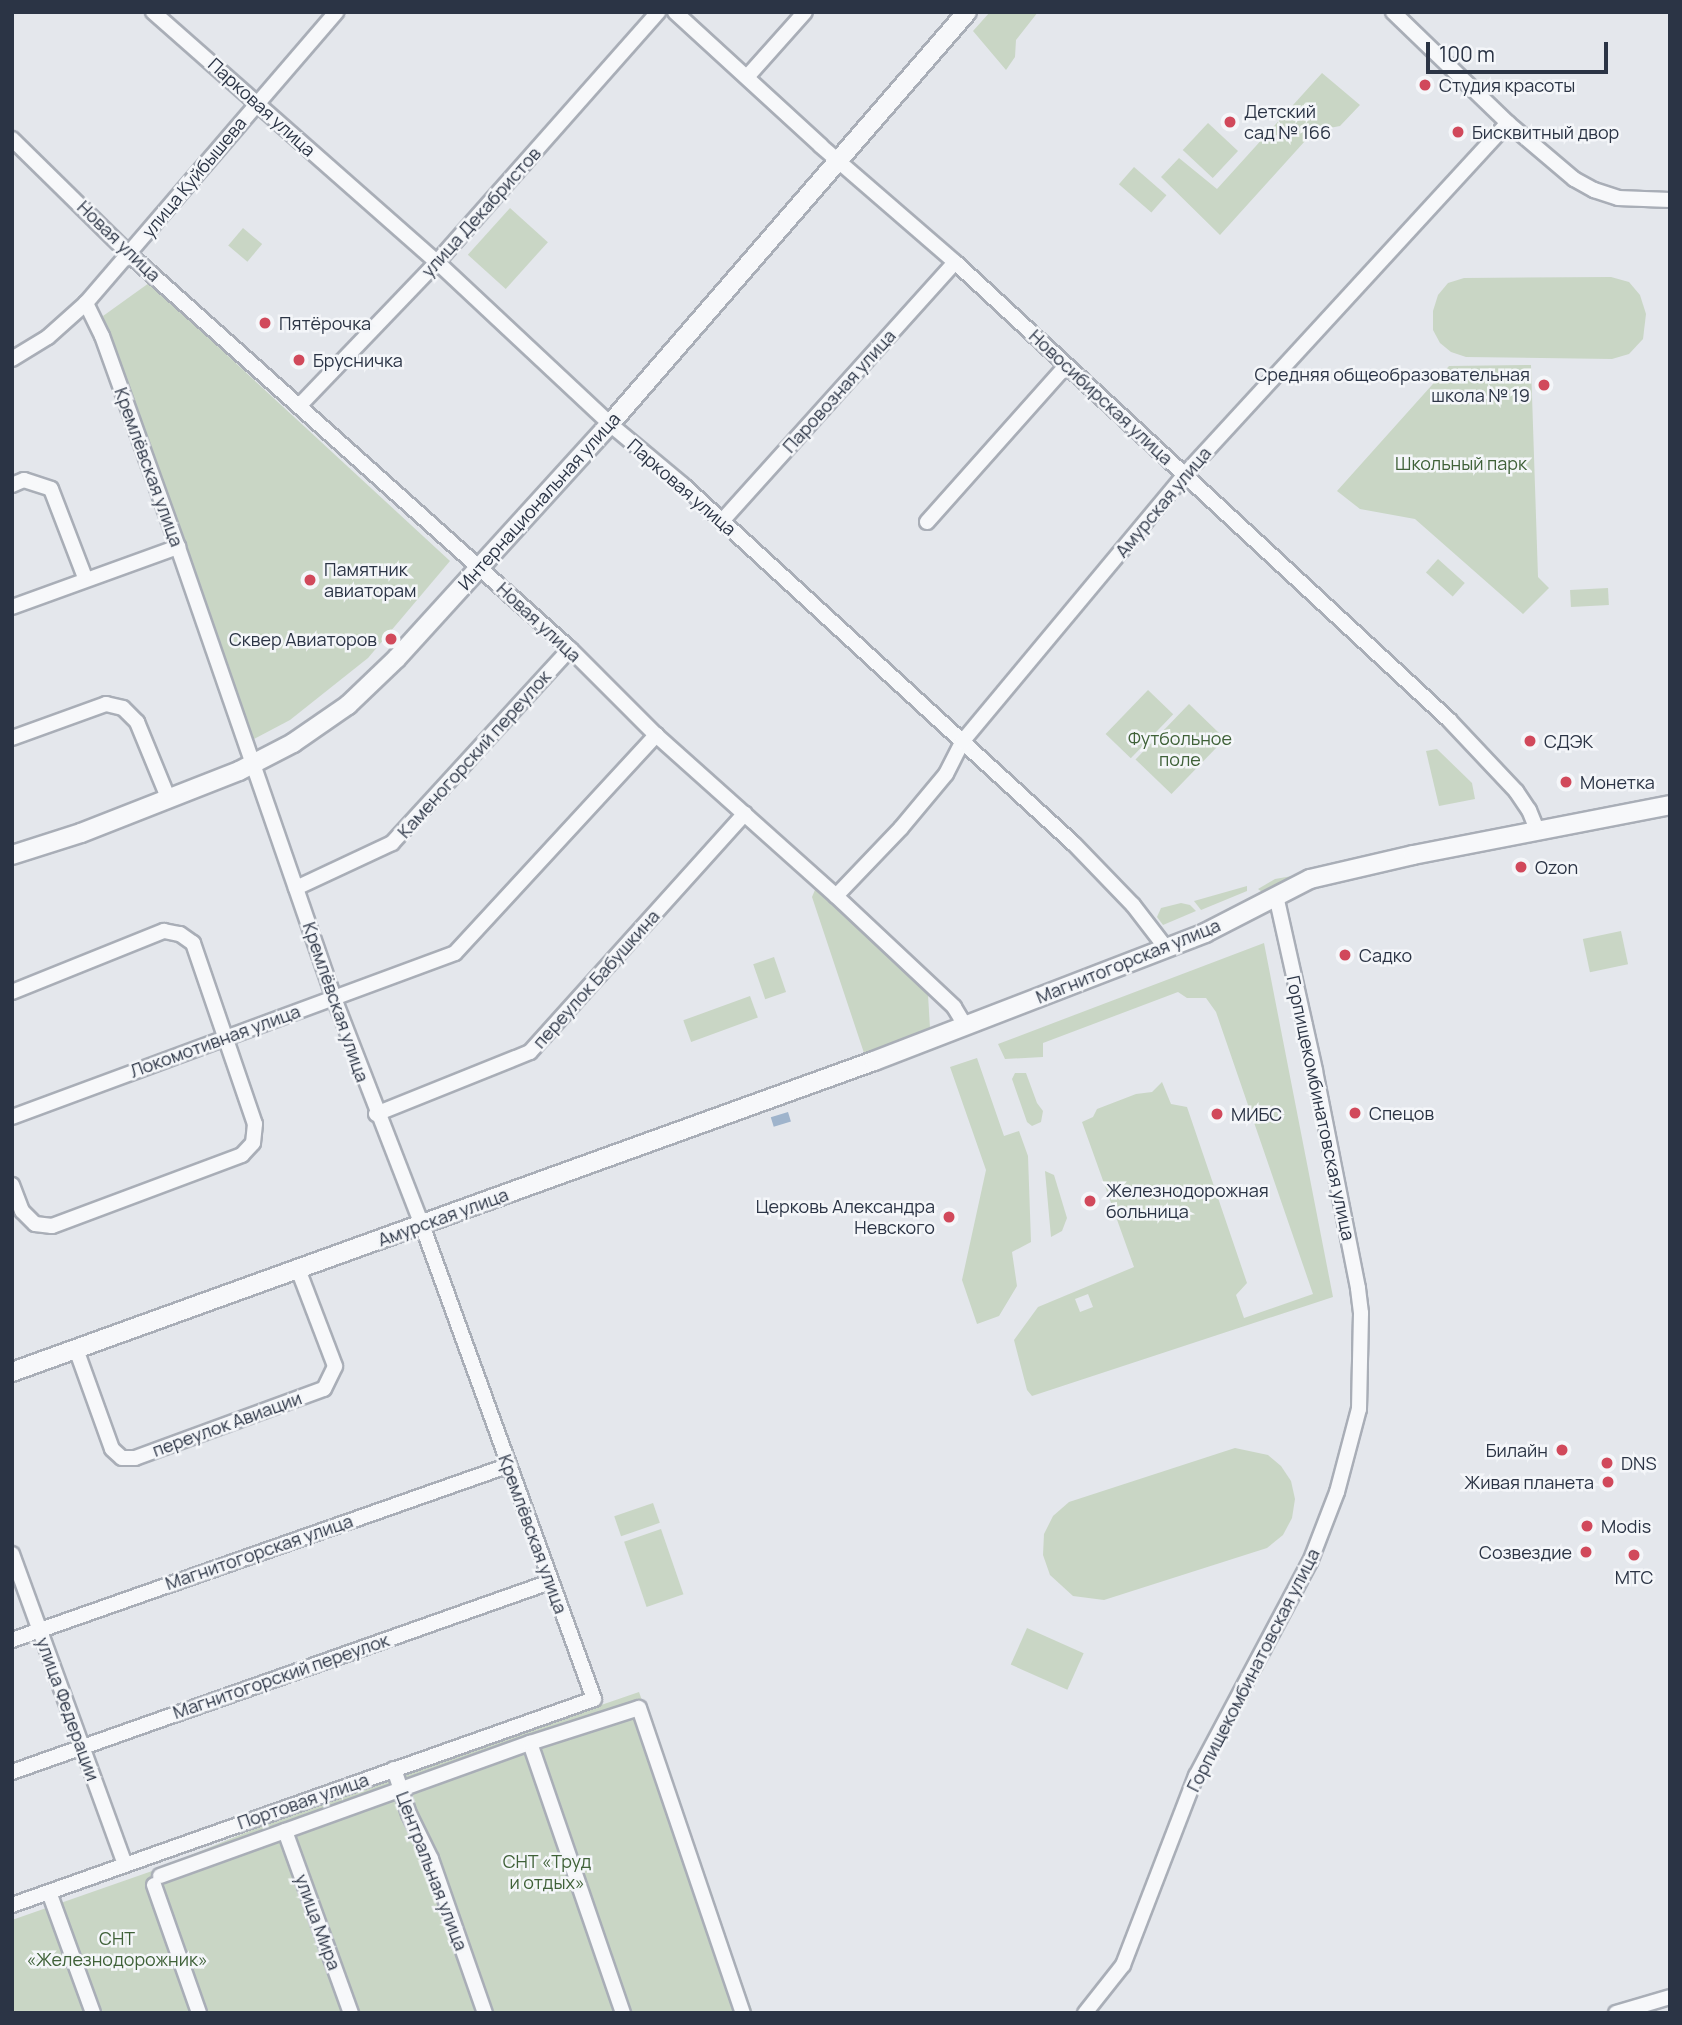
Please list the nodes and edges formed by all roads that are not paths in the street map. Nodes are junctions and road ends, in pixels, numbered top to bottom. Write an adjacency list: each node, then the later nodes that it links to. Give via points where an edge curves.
1 (153, 12): 9 (street, Парковая улица)
2 (336, 12): 9 (street, улица Куйбышева)
3 (658, 12): 15 (street, улица Декабристов)
4 (675, 12): 8 (street, Новосибирская улица)
5 (805, 12): 8 (street)
6 (967, 12): 12 (street, Интернациональная улица)
7 (1393, 12): 10 (street)
8 (747, 77): 12 (street, Новосибирская улица)
9 (257, 104): 14 (street, улица Куйбышева); 15 (street, Парковая улица)
10 (1508, 123): 13 (street, via 1562,170 1594,190 1628,199); 22 (street, Амурская улица)
11 (12, 139): 14 (street, Новая улица)
12 (838, 160): 16 (street, Новосибирская улица); 21 (street, Интернациональная улица)
13 (1670, 200)
14 (129, 254): 17 (street, улица Куйбышева); 20 (street, Новая улица)
15 (437, 262): 20 (street, улица Декабристов); 21 (street, Парковая улица)
16 (955, 262): 19 (street, Новосибирская улица); 24 (street, Паровозная улица)
17 (86, 303): 18 (street, улица Куйбышева, via 48,337); 26 (street, Кремлёвская улица)
18 (12, 359)
19 (1066, 366): 22 (street, Новосибирская улица); 25 (street)
20 (299, 406): 27 (street, Новая улица)
21 (610, 424): 24 (street, Парковая улица); 27 (street, Интернациональная улица)
22 (1185, 474): 33 (street, Амурская улица); 38 (street, Новосибирская улица, via 1449,720 1516,791)
23 (12, 485): 28 (street, via 24,480 51,489)
24 (722, 521): 33 (street, Парковая улица)
25 (927, 522)
26 (178, 547): 28 (street); 34 (street, Кремлёвская улица)
27 (479, 567): 30 (street, Новая улица); 34 (street, Интернациональная улица, via 348,705)
28 (86, 580): 29 (street)
29 (12, 607)
30 (570, 649): 31 (street, Новая улица); 40 (street, Каменогорский переулок, via 392,843)
31 (656, 735): 37 (street, Новая улица); 45 (street, Локомотивная улица, via 455,953)
32 (12, 738): 35 (street, via 106,704 123,708 136,722)
33 (962, 742): 41 (street, Амурская улица, via 946,774); 43 (street, Парковая улица, via 1108,876)
34 (253, 764): 35 (street, Интернациональная улица); 40 (street, Кремлёвская улица)
35 (169, 800): 39 (street, Интернациональная улица)
36 (1670, 805): 38 (street, Магнитогорская улица)
37 (746, 813): 41 (street, Новая улица); 49 (street, переулок Бабушкина, via 530,1052)
38 (1537, 830): 42 (street, Магнитогорская улица, via 1333,872)
39 (12, 855)
40 (296, 888): 45 (street, Кремлёвская улица)
41 (836, 895): 46 (street, Новая улица, via 954,1007)
42 (1276, 896): 43 (street, Магнитогорская улица); 78 (street, Горпищекомбинатовская улица, via 1358,1288 1359,1409 1338,1492 1310,1562 1187,1796 1123,1965)
43 (1166, 948): 46 (street, Магнитогорская улица)
44 (12, 992): 47 (street, via 164,931 180,934 193,943)
45 (334, 998): 47 (street, Локомотивная улица); 49 (street, Кремлёвская улица)
46 (965, 1025): 48 (street, Магнитогорская улица)
47 (227, 1037): 50 (street, Локомотивная улица); 51 (street, via 255,1125 253,1143 242,1155 52,1226 35,1224 22,1211)
48 (874, 1061): 52 (street, Амурская улица)
49 (376, 1114): 52 (street, Кремлёвская улица)
50 (12, 1117)
51 (12, 1185)
52 (422, 1225): 53 (street, Амурская улица); 56 (street, Кремлёвская улица)
53 (298, 1269): 54 (street, Амурская улица); 54 (street, переулок Авиации, via 335,1366 324,1389 135,1458 122,1458 112,1450)
54 (76, 1349): 55 (street, Амурская улица)
55 (12, 1372)
56 (507, 1465): 58 (street, Кремлёвская улица); 59 (street, Магнитогорская улица)
57 (12, 1554): 59 (street, улица Федерации)
58 (550, 1582): 61 (street, Кремлёвская улица); 63 (street, Магнитогорский переулок)
59 (39, 1630): 60 (street, Магнитогорская улица); 63 (street, улица Федерации)
60 (12, 1640)
61 (594, 1699): 64 (street, Портовая улица)
62 (530, 1743): 66 (street); 76 (street); 77 (street, via 639,1708)
63 (81, 1747): 65 (street, Магнитогорский переулок); 68 (street, улица Федерации)
64 (394, 1769): 66 (street, Центральная улица); 68 (street, Портовая улица)
65 (12, 1772)
66 (401, 1790): 67 (street); 75 (street, Центральная улица, via 432,1859)
67 (285, 1831): 73 (street, via 157,1881); 74 (street, улица Мира)
68 (125, 1864): 69 (street, Портовая улица)
69 (49, 1892): 70 (street, Портовая улица); 72 (street)
70 (12, 1905)
71 (1670, 1997): 79 (street)
72 (93, 2013)
73 (199, 2013)
74 (351, 2013)
75 (485, 2013)
76 (623, 2013)
77 (743, 2013)
78 (1085, 2013)
79 (1616, 2013)

